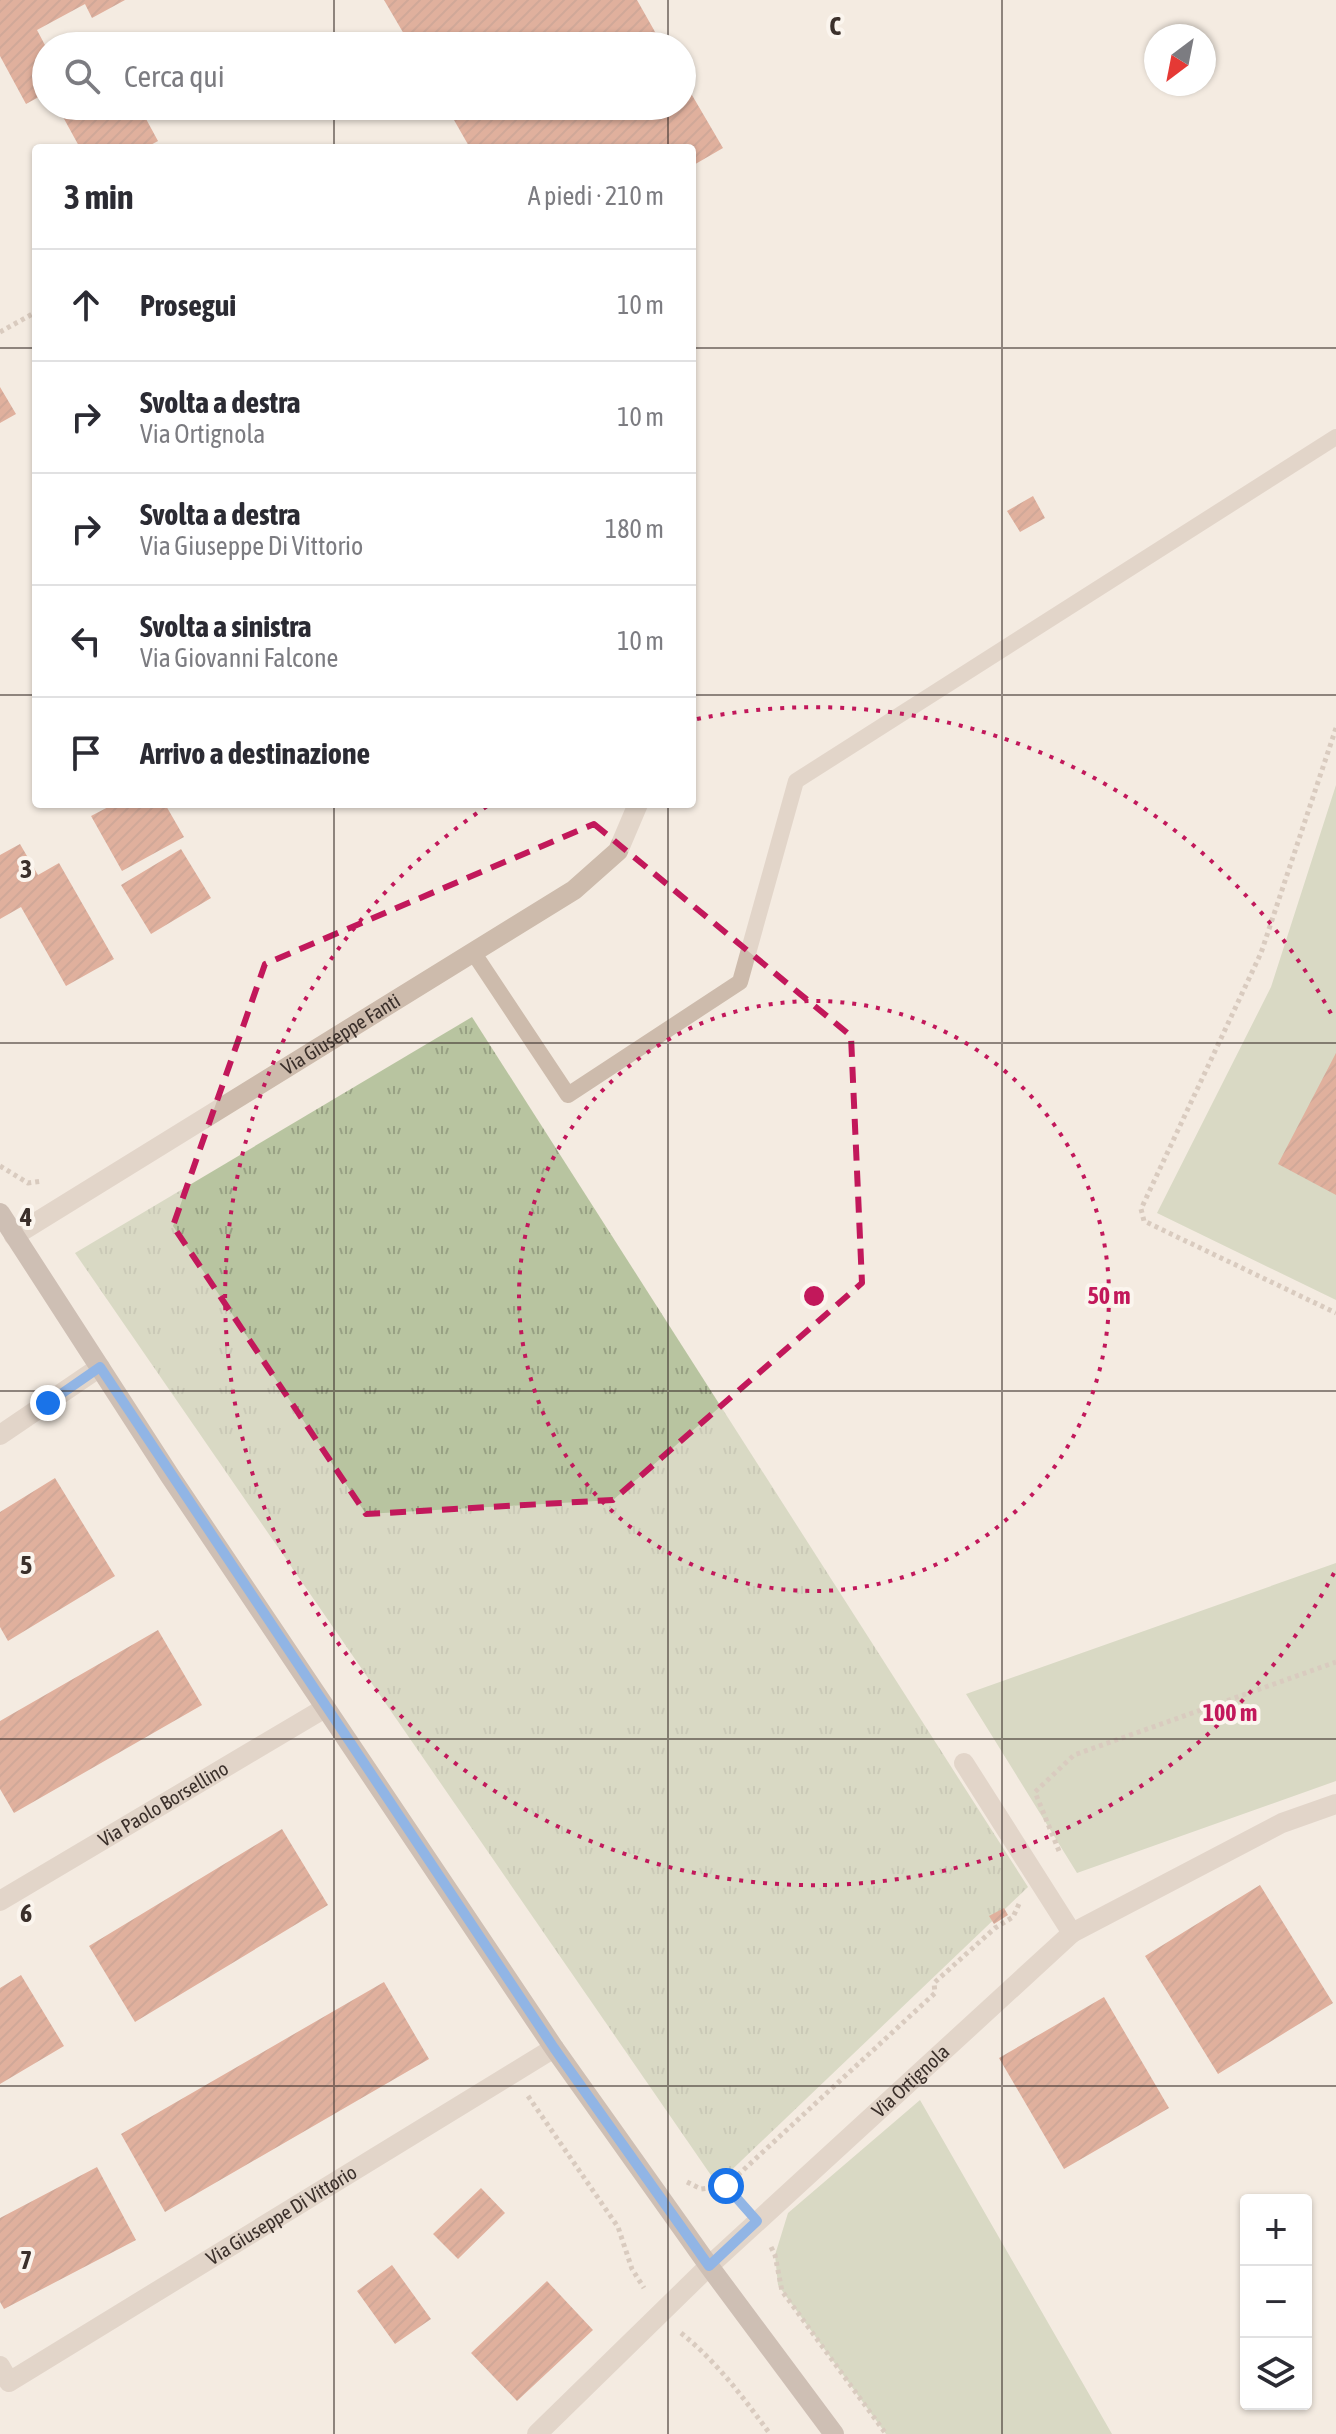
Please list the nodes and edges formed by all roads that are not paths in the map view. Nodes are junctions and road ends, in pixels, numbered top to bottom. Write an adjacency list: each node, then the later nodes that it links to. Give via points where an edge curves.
1 (1336, 437): 3 (lane, via 796,781 740,982 568,1095)
2 (636, 808): 3 (street, Via Giuseppe Fanti, via 618,851 574,890)
3 (473, 952): 5 (street, Via Giuseppe Fanti)
4 (0, 1213): 5 (main road)
5 (14, 1236): 6 (main road)
6 (100, 1367): 7 (street); 8 (main road)
7 (0, 1435)
8 (325, 1708): 11 (street, Via Paolo Borsellino); 13 (main road)
9 (964, 1763): 12 (street)
10 (1336, 1804): 12 (street, Via Ortignola, via 1282,1823)
11 (0, 1901)
12 (1072, 1933): 14 (street, Via Ortignola)
13 (554, 2048): 14 (main road); 15 (street, Via Giuseppe Di Vittorio)
14 (709, 2266): 16 (street, Via Ortignola); 17 (main road)
15 (5, 2374)
16 (537, 2434)
17 (834, 2434)

